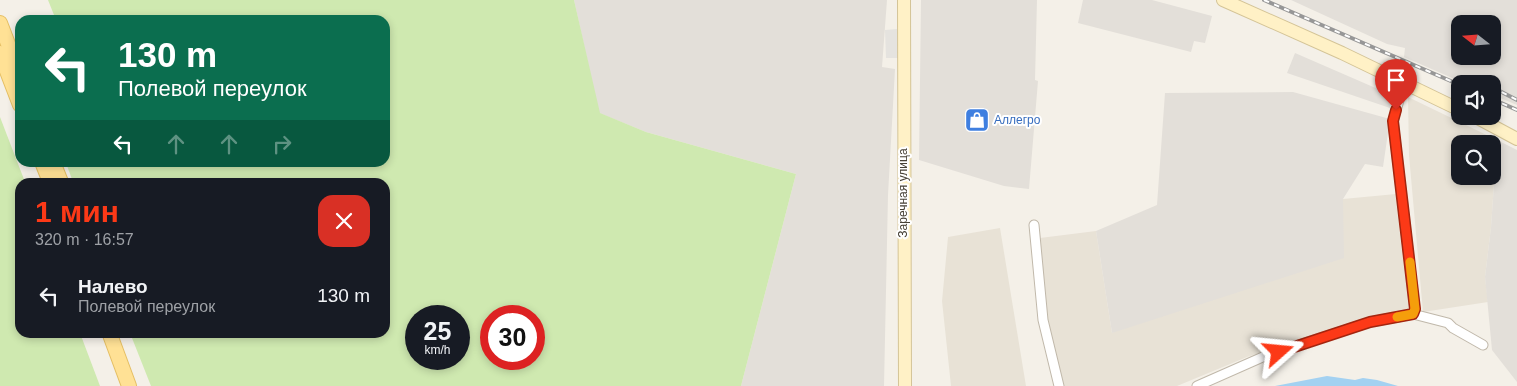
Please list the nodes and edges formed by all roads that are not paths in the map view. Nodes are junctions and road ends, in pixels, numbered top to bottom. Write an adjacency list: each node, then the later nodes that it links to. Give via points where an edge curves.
1 (904, 0): 18 (street, Заречная улица)
2 (1223, 0): 6 (street)
3 (0, 23): 5 (main road)
4 (0, 53): 7 (main road)
5 (15, 62)
6 (1404, 83): 8 (street); 12 (street, via 1393,121 1415,309)
7 (15, 92)
8 (1451, 106)
9 (1491, 125): 10 (street)
10 (1517, 139)
11 (1034, 225): 19 (street, via 1043,320)
12 (1413, 314): 15 (street, via 1448,323); 20 (street, via 1370,322 1265,356)
13 (110, 338): 16 (main road)
14 (120, 338): 17 (main road)
15 (1483, 345)
16 (129, 386)
17 (139, 386)
18 (905, 386)
19 (1059, 386)
20 (1197, 386)

